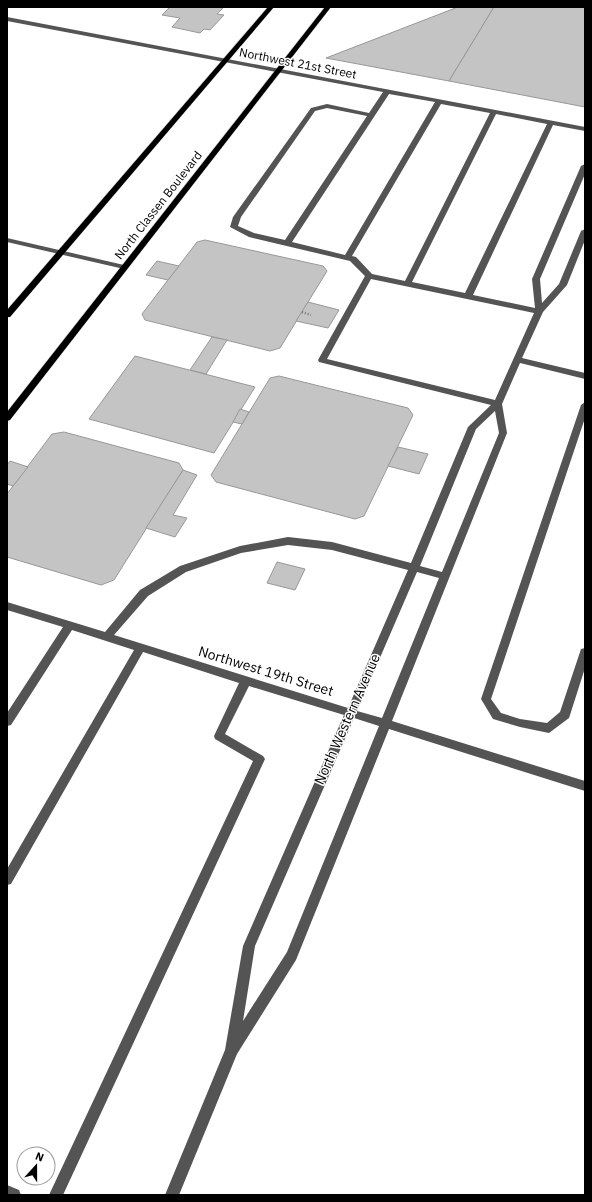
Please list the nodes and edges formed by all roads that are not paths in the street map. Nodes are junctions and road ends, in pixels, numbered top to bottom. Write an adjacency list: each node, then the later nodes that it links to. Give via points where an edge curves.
1 (271, 7): 4 (main road)
2 (328, 7): 5 (main road, North Classen Boulevard)
3 (7, 19): 4 (street, Northwest 21st Street)
4 (226, 61): 5 (street, Northwest 21st Street); 17 (main road)
5 (278, 70): 6 (street, Northwest 21st Street); 19 (main road, North Classen Boulevard)
6 (387, 91): 7 (street, Northwest 21st Street); 9 (street)
7 (439, 101): 8 (street, Northwest 21st Street); 18 (street)
8 (494, 112): 10 (street, Northwest 21st Street); 21 (street)
9 (371, 115): 16 (street); 16 (street, via 327,106 313,109 237,217 234,228)
10 (551, 122): 11 (street, Northwest 21st Street); 22 (street)
11 (585, 128)
12 (585, 166): 23 (street, North Western Avenue, via 536,279)
13 (585, 231): 15 (street, North Western Avenue)
14 (7, 240): 17 (street)
15 (583, 241): 23 (street, North Western Avenue, via 563,285)
16 (287, 243): 18 (street)
17 (61, 252): 19 (street); 24 (main road)
18 (347, 258): 20 (street, via 353,259)
19 (124, 267): 29 (main road, North Classen Boulevard)
20 (369, 276): 21 (street); 27 (street, via 322,360)
21 (407, 284): 22 (street)
22 (468, 296): 23 (street)
23 (539, 311): 25 (street, North Western Avenue)
24 (7, 316)
25 (518, 360): 26 (street); 27 (street, North Western Avenue)
26 (585, 376)
27 (498, 404): 30 (street, North Western Avenue, via 472,427); 31 (street, North Western Avenue, via 503,433)
28 (585, 405): 36 (street, via 486,699 497,716 549,728 565,715)
29 (7, 418)
30 (414, 568): 31 (street); 34 (street, via 332,546 288,541 240,550 182,570 144,593); 38 (street, North Western Avenue)
31 (444, 576): 40 (street, North Western Avenue)
32 (7, 606): 33 (street, Northwest 19th Street)
33 (70, 625): 34 (street, Northwest 19th Street); 39 (street)
34 (107, 636): 35 (street, Northwest 19th Street)
35 (141, 647): 37 (street, Northwest 19th Street); 42 (street)
36 (585, 652)
37 (246, 680): 38 (street, Northwest 19th Street); 46 (street, via 219,736 260,759)
38 (350, 712): 40 (street, Northwest 19th Street); 43 (street, North Western Avenue, via 249,946)
39 (7, 722)
40 (385, 723): 41 (street, Northwest 19th Street); 43 (street, North Western Avenue, via 292,956)
41 (585, 786)
42 (7, 880)
43 (232, 1050): 47 (street, North Western Avenue)
44 (7, 1192): 45 (street)
45 (14, 1195)
46 (56, 1195)
47 (172, 1195)

